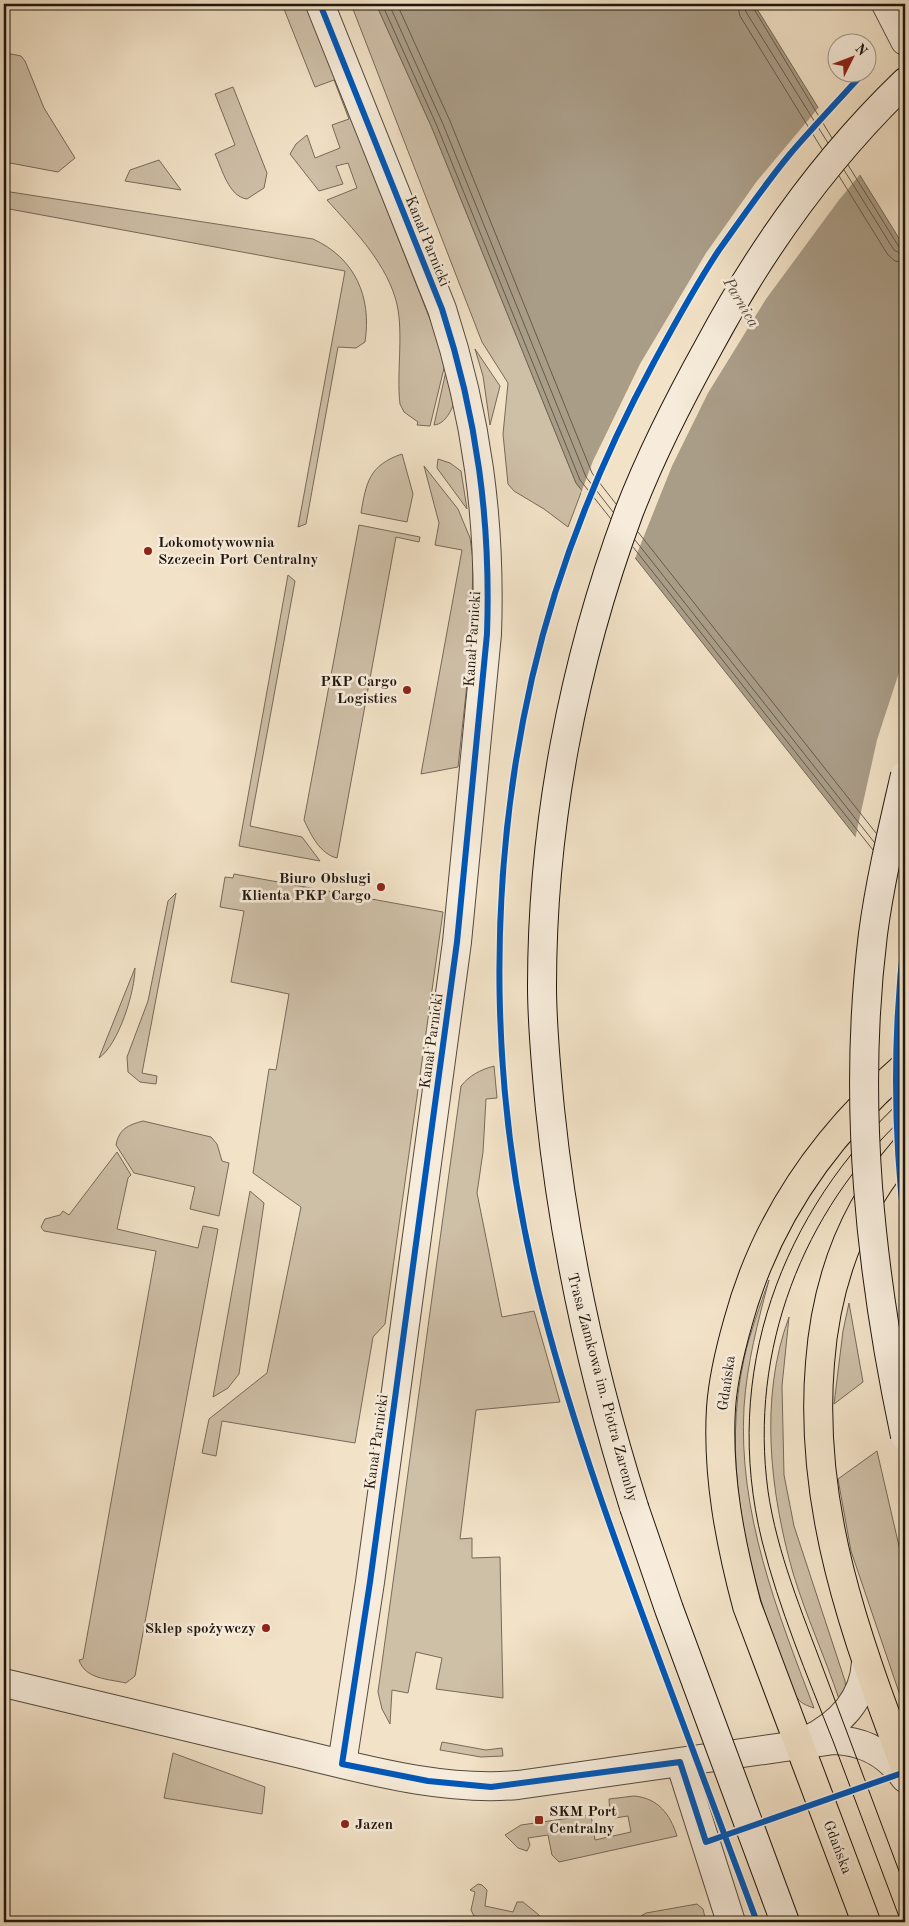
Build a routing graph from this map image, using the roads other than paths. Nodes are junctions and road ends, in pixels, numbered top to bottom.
1 (320, 4) edge
2 (886, 4) edge
3 (905, 41) edge
4 (905, 82) edge
5 (905, 775) edge
6 (905, 1066) edge
7 (905, 1149) edge
8 (905, 1436) edge
9 (866, 1662) junction
10 (4, 1683) edge
11 (798, 1745) junction
12 (680, 1762) junction
13 (342, 1764) junction
14 (905, 1767) edge
15 (905, 1778) edge
16 (731, 1922) edge
17 (786, 1922) edge
18 (866, 1922) edge

1 - 13 street, Kanał Parnicki
2 - 3 street
4 - 17 street, Trasa Zamkowa im. Piotra Zaremby, bridge
5 - 8 street, bridge
6 - 11 main road, Gdańska
7 - 9 main road
9 - 11 street
9 - 14 main road
10 - 13 street
11 - 12 street
11 - 15 street
11 - 18 main road, Gdańska
12 - 13 street
12 - 16 street

